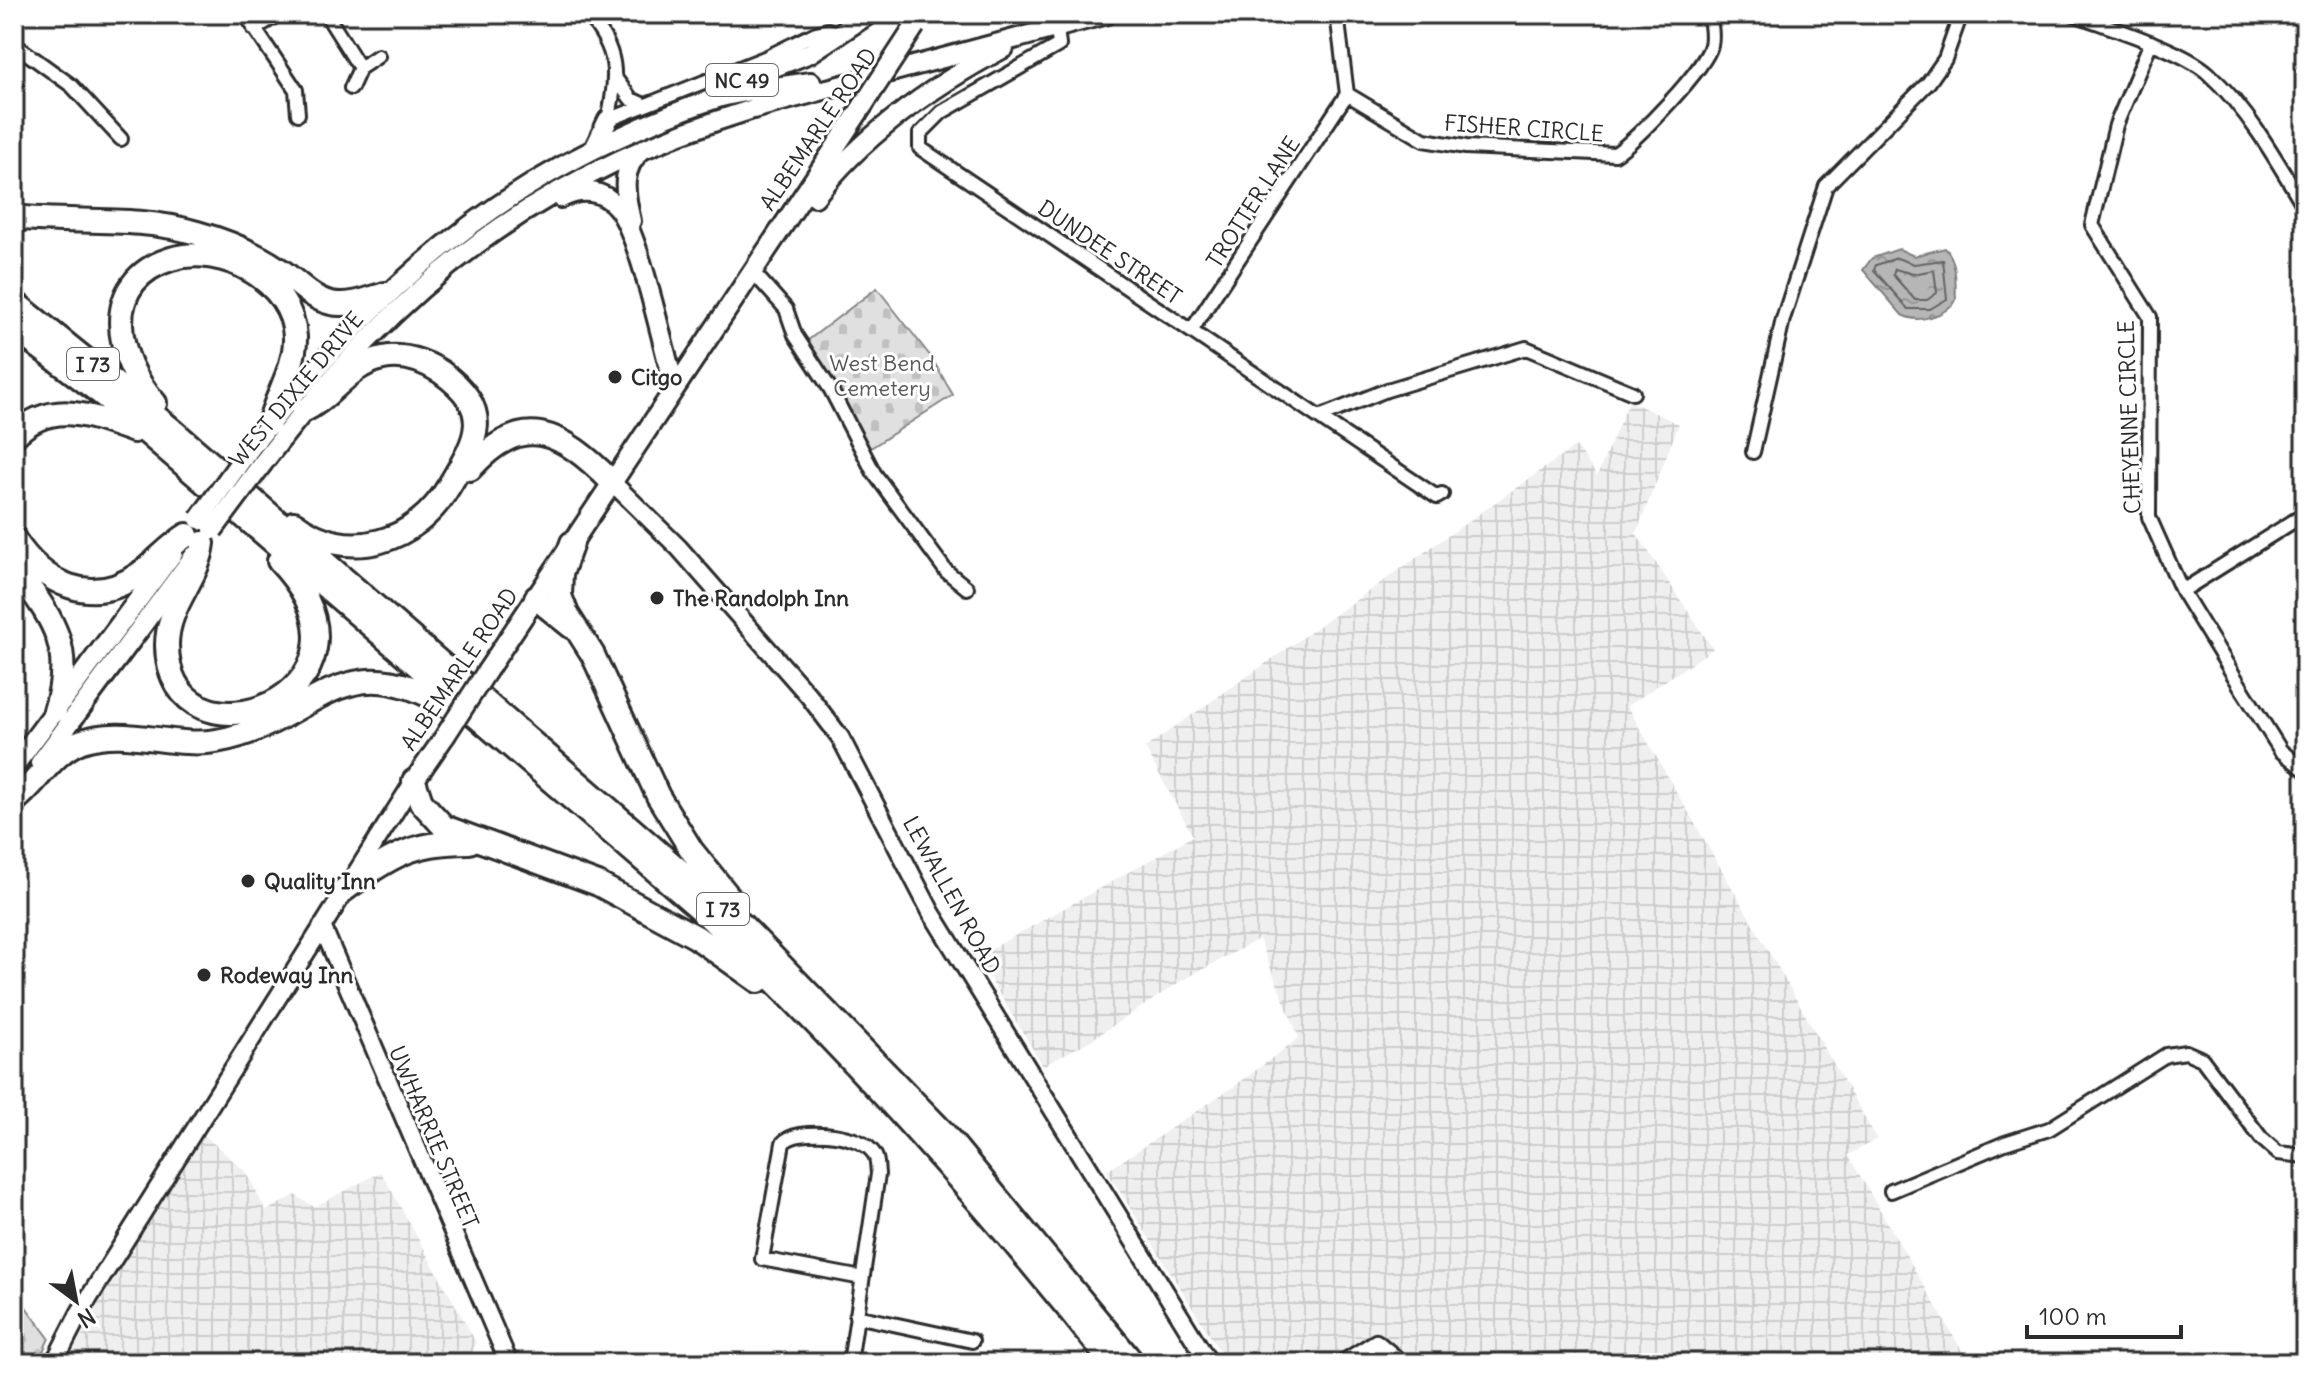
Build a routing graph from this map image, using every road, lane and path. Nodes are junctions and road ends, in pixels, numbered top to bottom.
1 (245, 14) edge
2 (279, 14) edge
3 (326, 14) edge
4 (587, 14) edge
5 (869, 14) edge
6 (1107, 14) edge
7 (1337, 14) edge
8 (1709, 14) edge
9 (1961, 14) edge
10 (2074, 14) edge
11 (919, 20) edge
12 (1059, 21) edge
13 (254, 29) junction
14 (841, 33) junction
15 (1032, 34) junction
16 (2151, 42) junction
17 (14, 44) edge
18 (378, 56) dead end
19 (360, 68) junction
20 (614, 77) junction
21 (351, 88) dead end
22 (798, 90) junction
23 (1347, 94) junction
24 (644, 105) junction
25 (298, 114) dead end
26 (608, 120) junction
27 (647, 135) junction
28 (121, 139) dead end
29 (595, 147) junction
30 (2305, 208) edge
31 (521, 213) junction
32 (14, 217) edge
33 (779, 232) junction
34 (634, 243) junction
35 (752, 271) junction
36 (385, 294) junction
37 (14, 302) edge
38 (14, 328) edge
39 (1191, 331) junction
40 (674, 385) junction
41 (1633, 393) dead end
42 (303, 411) junction
43 (1319, 417) junction
44 (269, 424) junction
45 (160, 432) junction
46 (14, 436) edge
47 (1753, 452) dead end
48 (612, 482) junction
49 (446, 494) junction
50 (1442, 494) dead end
51 (252, 512) junction
52 (2305, 514) edge
53 (200, 532) junction
54 (14, 539) edge
55 (572, 543) junction
56 (14, 566) edge
57 (967, 588) dead end
58 (2182, 591) junction
59 (536, 598) junction
60 (579, 633) junction
61 (55, 711) junction
62 (510, 746) junction
63 (14, 766) edge
64 (2305, 770) edge
65 (414, 781) junction
66 (14, 799) edge
67 (478, 842) junction
68 (344, 890) junction
69 (322, 926) junction
70 (813, 995) junction
71 (825, 1032) junction
72 (2305, 1156) edge
73 (1891, 1191) dead end
74 (862, 1278) junction
75 (856, 1316) junction
76 (972, 1341) dead end
77 (54, 1363) edge
78 (509, 1363) edge
79 (850, 1363) edge
80 (1112, 1363) edge
81 (1133, 1363) edge
82 (1209, 1363) edge
83 (1344, 1363) edge
84 (1400, 1363) edge

1 - 13 street
2 - 13 street
3 - 19 street
4 - 20 street
5 - 14 main road, NC 49
6 - 12 main road
7 - 23 street
8 - 23 street, FISHER CIRCLE
9 - 47 street
10 - 16 street
11 - 33 main road, ALBEMARLE ROAD, bridge
12 - 15 main road
12 - 22 main road
12 - 39 street, DUNDEE STREET
13 - 25 street
14 - 24 street
14 - 27 main road, NC 49
15 - 22 main road
15 - 33 main road
16 - 30 street
16 - 58 street, CHEYENNE CIRCLE
17 - 28 street
18 - 19 street
19 - 21 street
20 - 24 street
20 - 26 street
22 - 27 main road, WEST DIXIE DRIVE
23 - 39 street, TROTTER LANE
24 - 26 street
26 - 29 main road
27 - 29 main road, WEST DIXIE DRIVE
27 - 31 main road, WEST DIXIE DRIVE
27 - 34 main road
29 - 36 main road, WEST DIXIE DRIVE
31 - 34 main road
31 - 42 main road, WEST DIXIE DRIVE
32 - 36 highway
33 - 35 main road, ALBEMARLE ROAD
34 - 40 main road
35 - 40 main road, ALBEMARLE ROAD
35 - 57 street
36 - 44 main road, WEST DIXIE DRIVE
37 - 45 highway, I 73
38 - 45 highway, I 73
39 - 43 street, DUNDEE STREET
40 - 48 main road, ALBEMARLE ROAD
41 - 43 street
42 - 49 highway
42 - 53 main road, WEST DIXIE DRIVE, bridge
43 - 50 street, DUNDEE STREET
44 - 45 highway
44 - 53 main road, WEST DIXIE DRIVE, bridge
45 - 46 highway
45 - 51 highway, I 73
48 - 49 highway
48 - 55 main road, ALBEMARLE ROAD
48 - 82 street, LEWALLEN ROAD
49 - 51 highway
51 - 53 highway
51 - 62 highway, I 73
51 - 70 highway, I 73
52 - 58 street
53 - 54 highway
53 - 61 main road, WEST DIXIE DRIVE
53 - 66 main road, WEST DIXIE DRIVE
55 - 59 main road, ALBEMARLE ROAD
55 - 60 highway
56 - 61 highway
58 - 64 street, CHEYENNE CIRCLE
59 - 60 highway
59 - 65 main road, ALBEMARLE ROAD, bridge
60 - 70 highway
61 - 63 main road, WEST DIXIE DRIVE
62 - 66 highway
62 - 71 highway, I 73
65 - 67 highway
65 - 68 street, ALBEMARLE ROAD
67 - 68 highway
67 - 71 highway
68 - 69 street, ALBEMARLE ROAD
69 - 77 street, ALBEMARLE ROAD
69 - 78 street, UWHARRIE STREET
70 - 81 highway, I 73
71 - 80 highway, I 73
72 - 73 street
74 - 74 street
74 - 75 street
75 - 76 street
75 - 79 street
83 - 84 street

